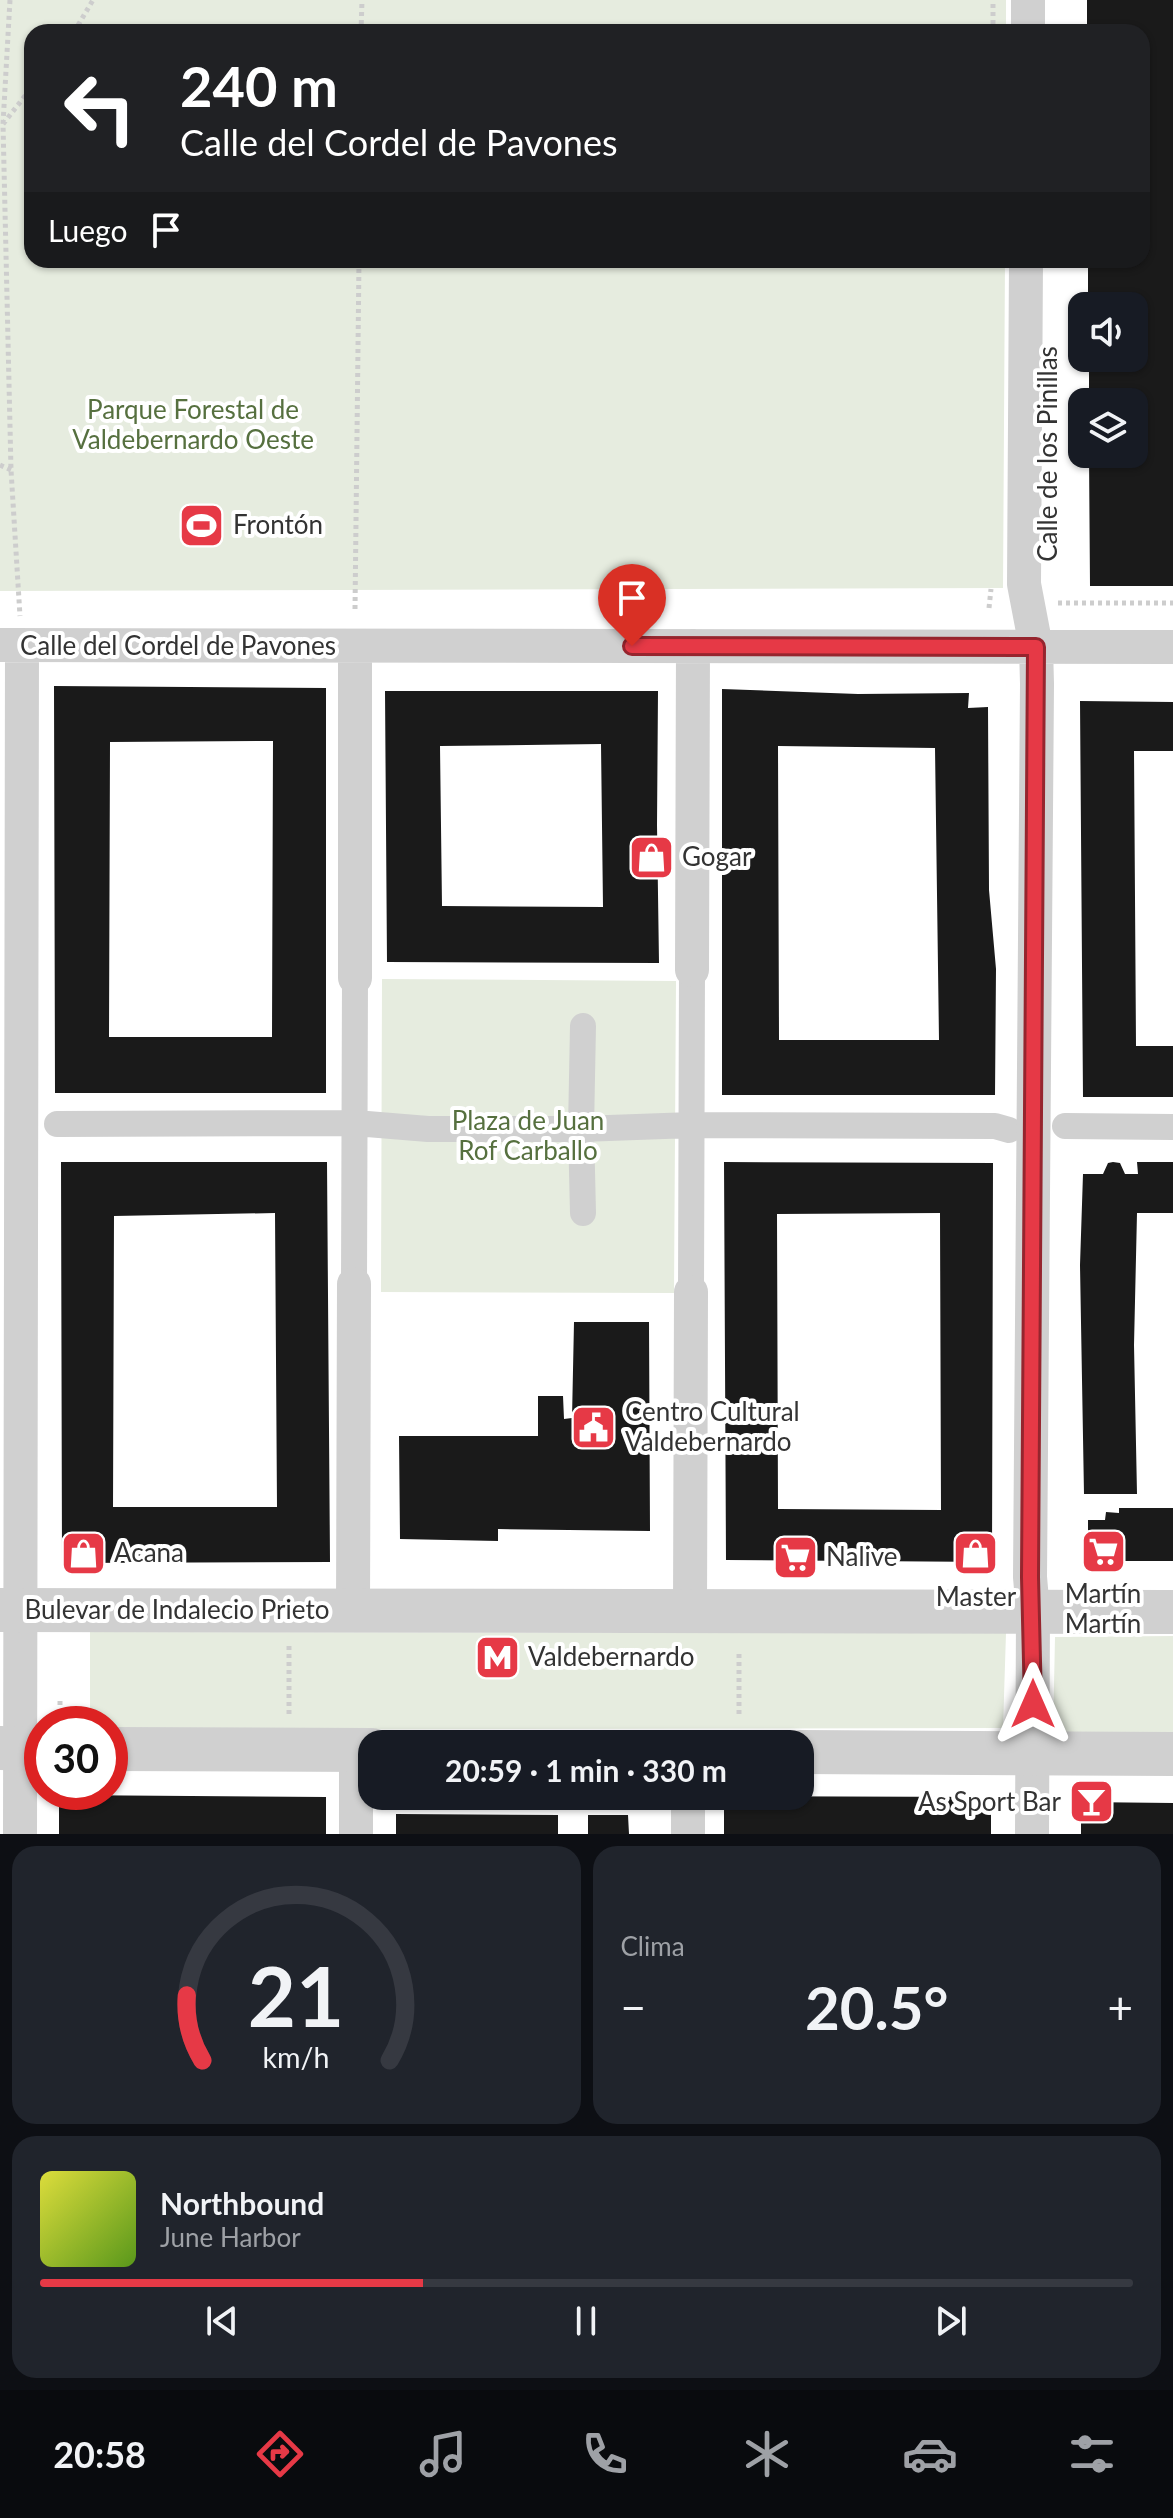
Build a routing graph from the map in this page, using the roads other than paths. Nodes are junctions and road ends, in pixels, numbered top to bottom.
1 (1028, 0) edge
2 (1049, 0) edge
3 (1028, 24) edge
4 (1049, 24) edge
5 (1026, 268) edge
6 (1048, 268) edge
7 (11, 645) edge
8 (355, 646) junction
9 (693, 646) junction
10 (1036, 647) junction
11 (1173, 647) edge
12 (692, 970) joint
13 (355, 978) joint
14 (583, 1026) dead end
15 (355, 1123) junction
16 (57, 1124) dead end
17 (692, 1125) junction
18 (1065, 1126) dead end
19 (1173, 1127) edge
20 (581, 1129) junction
21 (1009, 1130) dead end
22 (583, 1213) dead end
23 (354, 1284) joint
24 (691, 1292) joint
25 (10, 1610) edge
26 (353, 1611) junction
27 (690, 1611) junction
28 (1033, 1612) junction
29 (1173, 1612) edge
30 (26, 1706) edge
31 (128, 1749) edge
32 (358, 1750) edge
33 (814, 1752) edge
34 (1033, 1752) junction
35 (1173, 1754) edge
36 (24, 1800) edge
37 (358, 1810) edge
38 (688, 1810) edge
39 (20, 1834) edge
40 (356, 1834) edge
41 (688, 1834) edge
42 (1032, 1834) edge

1 - 3 street
2 - 4 street
5 - 10 street, Calle de los Pinillas
6 - 10 street, Calle de los Pinillas
7 - 8 street, Calle del Cordel de Pavones
7 - 25 street
8 - 9 street, Calle del Cordel de Pavones
8 - 13 street, Calle del Cordel de Pavones
9 - 10 street, Calle del Cordel de Pavones
9 - 12 street
10 - 11 street, Calle del Cordel de Pavones
10 - 28 street, Calle de los Pinillas
12 - 17 street
13 - 15 street
14 - 20 street
15 - 16 street
15 - 20 street
15 - 23 street
17 - 20 street
17 - 21 street
17 - 24 street
18 - 19 street
20 - 22 street
23 - 26 street, Bulevar de Indalecio Prieto
24 - 27 street
25 - 26 street, Bulevar de Indalecio Prieto
25 - 30 street
26 - 27 street, Bulevar de Indalecio Prieto
27 - 28 street, Bulevar de Indalecio Prieto
28 - 29 street, Bulevar de Indalecio Prieto
28 - 34 street, Calle de los Pinillas
31 - 32 street
33 - 34 street
34 - 35 street
34 - 42 street, Calle de los Pinillas
36 - 39 street
37 - 40 street
38 - 41 street

